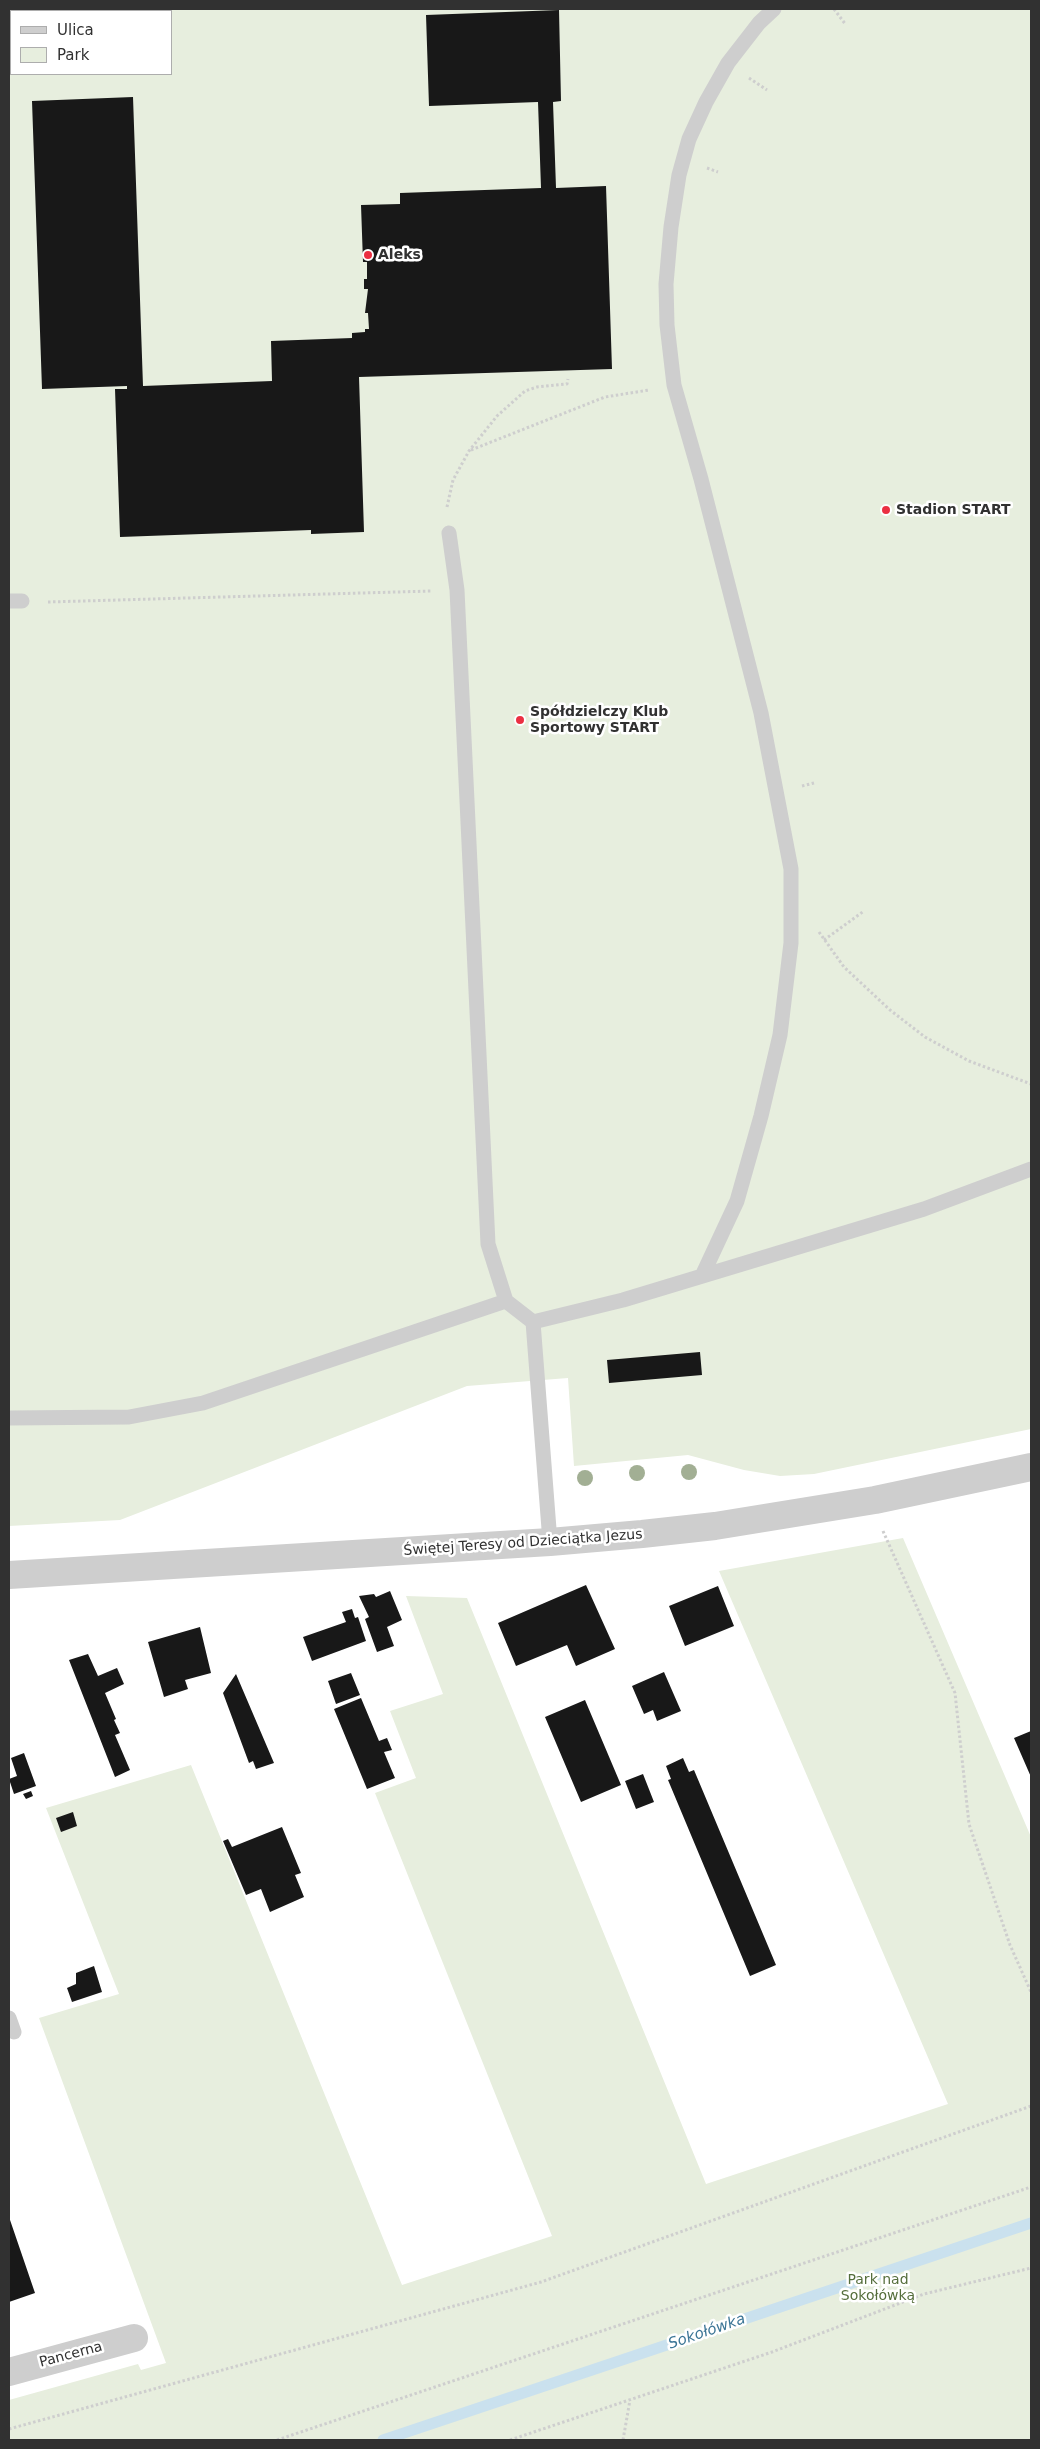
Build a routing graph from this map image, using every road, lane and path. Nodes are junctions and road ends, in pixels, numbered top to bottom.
1 (774, 9) edge
2 (834, 9) edge
3 (846, 25) dead end
4 (568, 379) dead end
5 (674, 385) junction
6 (469, 451) junction
7 (450, 533) joint
8 (457, 590) junction
9 (45, 602) dead end
10 (864, 911) dead end
11 (814, 926) dead end
12 (824, 940) junction
13 (1031, 1084) edge
14 (1031, 1169) edge
15 (702, 1276) junction
16 (506, 1301) junction
17 (533, 1322) junction
18 (9, 1418) edge
19 (1031, 1466) edge
20 (875, 1500) junction
21 (550, 1542) junction
22 (9, 1575) edge
23 (1031, 1992) edge
24 (1031, 2106) edge
25 (1031, 2187) edge
26 (1031, 2268) edge
27 (134, 2338) dead end
28 (9, 2372) edge
29 (630, 2400) junction
30 (9, 2429) edge
31 (276, 2440) edge
32 (510, 2440) edge
33 (623, 2440) edge

1 - 5 lane
2 - 3 path
4 - 6 path
5 - 6 path
5 - 15 lane
6 - 7 path
7 - 8 lane
8 - 9 path
8 - 16 lane
10 - 12 path
11 - 12 path
12 - 13 path
14 - 15 lane
15 - 17 lane
16 - 17 lane
16 - 18 lane
17 - 21 lane
19 - 20 street, Świętej Teresy od Dzieciątka Jezus
20 - 21 street, Świętej Teresy od Dzieciątka Jezus
20 - 23 path
21 - 22 street, Świętej Teresy od Dzieciątka Jezus
24 - 30 path
25 - 31 path
26 - 29 path
27 - 28 street, Pancerna
29 - 32 path
29 - 33 path

